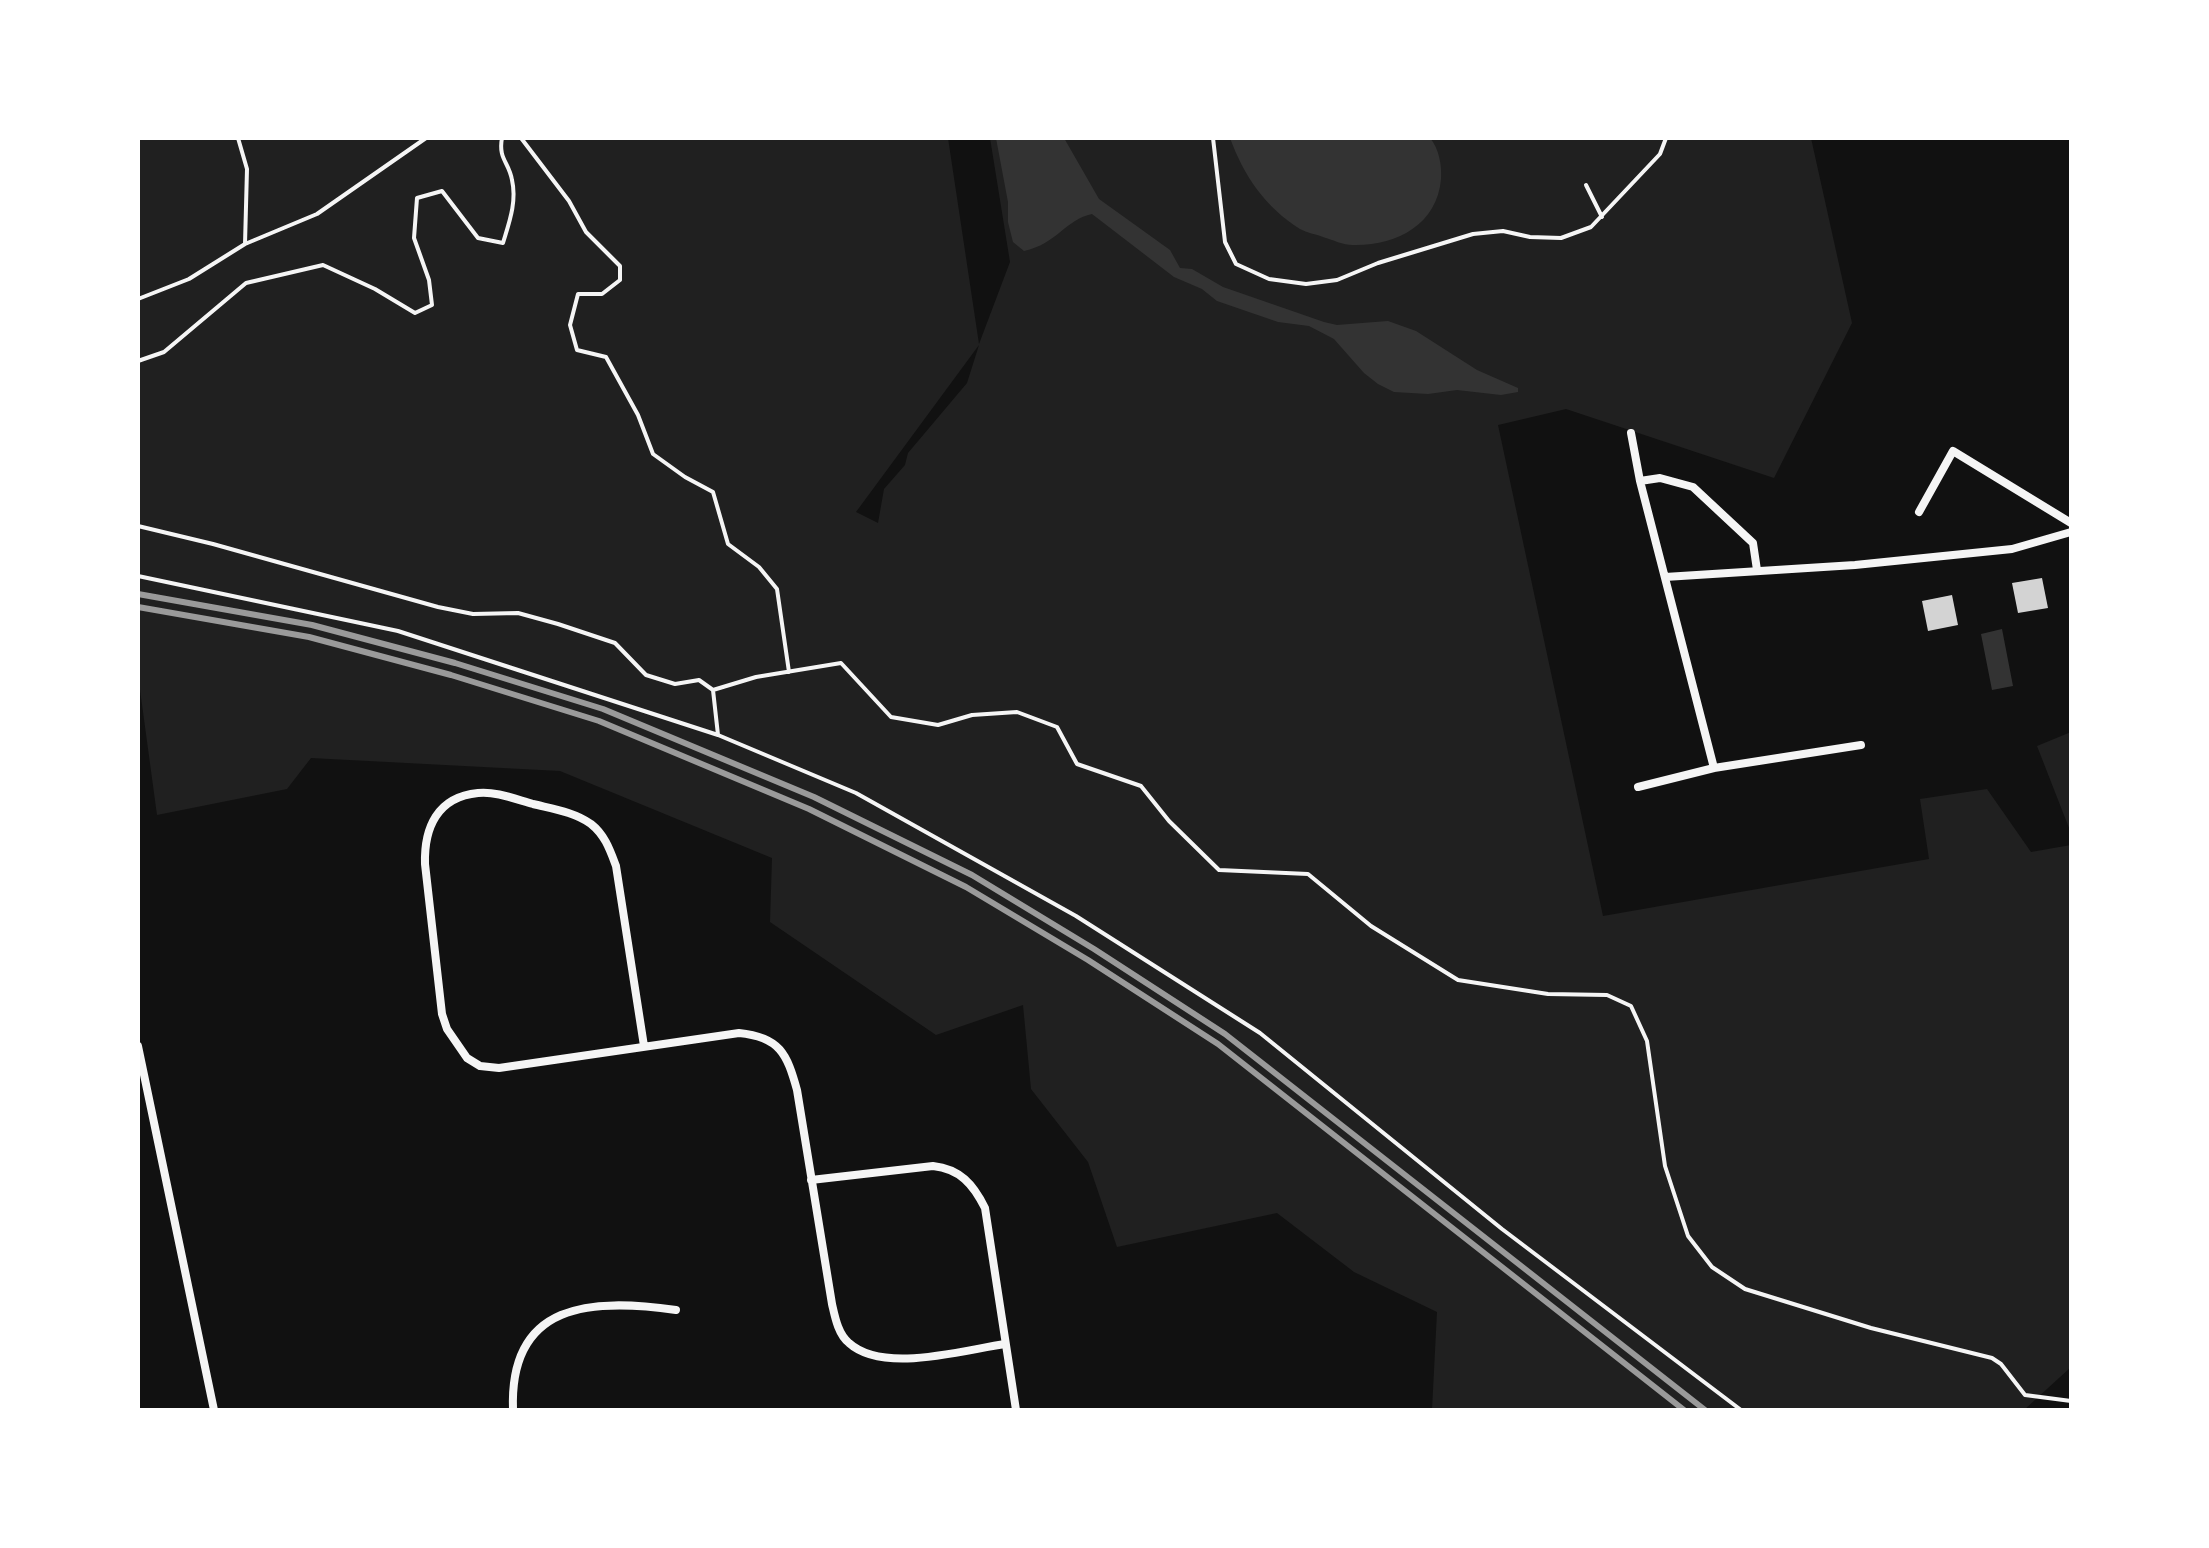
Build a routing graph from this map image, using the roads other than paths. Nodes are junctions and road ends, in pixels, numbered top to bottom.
1 (1631, 433) dead end
2 (1640, 481) junction
3 (1919, 512) dead end
4 (2071, 523) edge
5 (2071, 532) edge
6 (1757, 570) junction
7 (1665, 577) junction
8 (1861, 745) dead end
9 (1714, 768) junction
10 (1638, 787) dead end
11 (138, 1046) edge
12 (644, 1046) junction
13 (811, 1180) junction
14 (676, 1310) dead end
15 (1005, 1344) junction
16 (214, 1410) edge
17 (513, 1410) edge
18 (1016, 1410) edge

1 - 2 street
2 - 6 street
2 - 7 street
3 - 4 street
5 - 6 street
6 - 7 street
7 - 9 street
8 - 9 street
9 - 10 street
11 - 16 street
12 - 12 street
12 - 13 street
13 - 15 street
13 - 15 street
14 - 17 street
15 - 18 street

